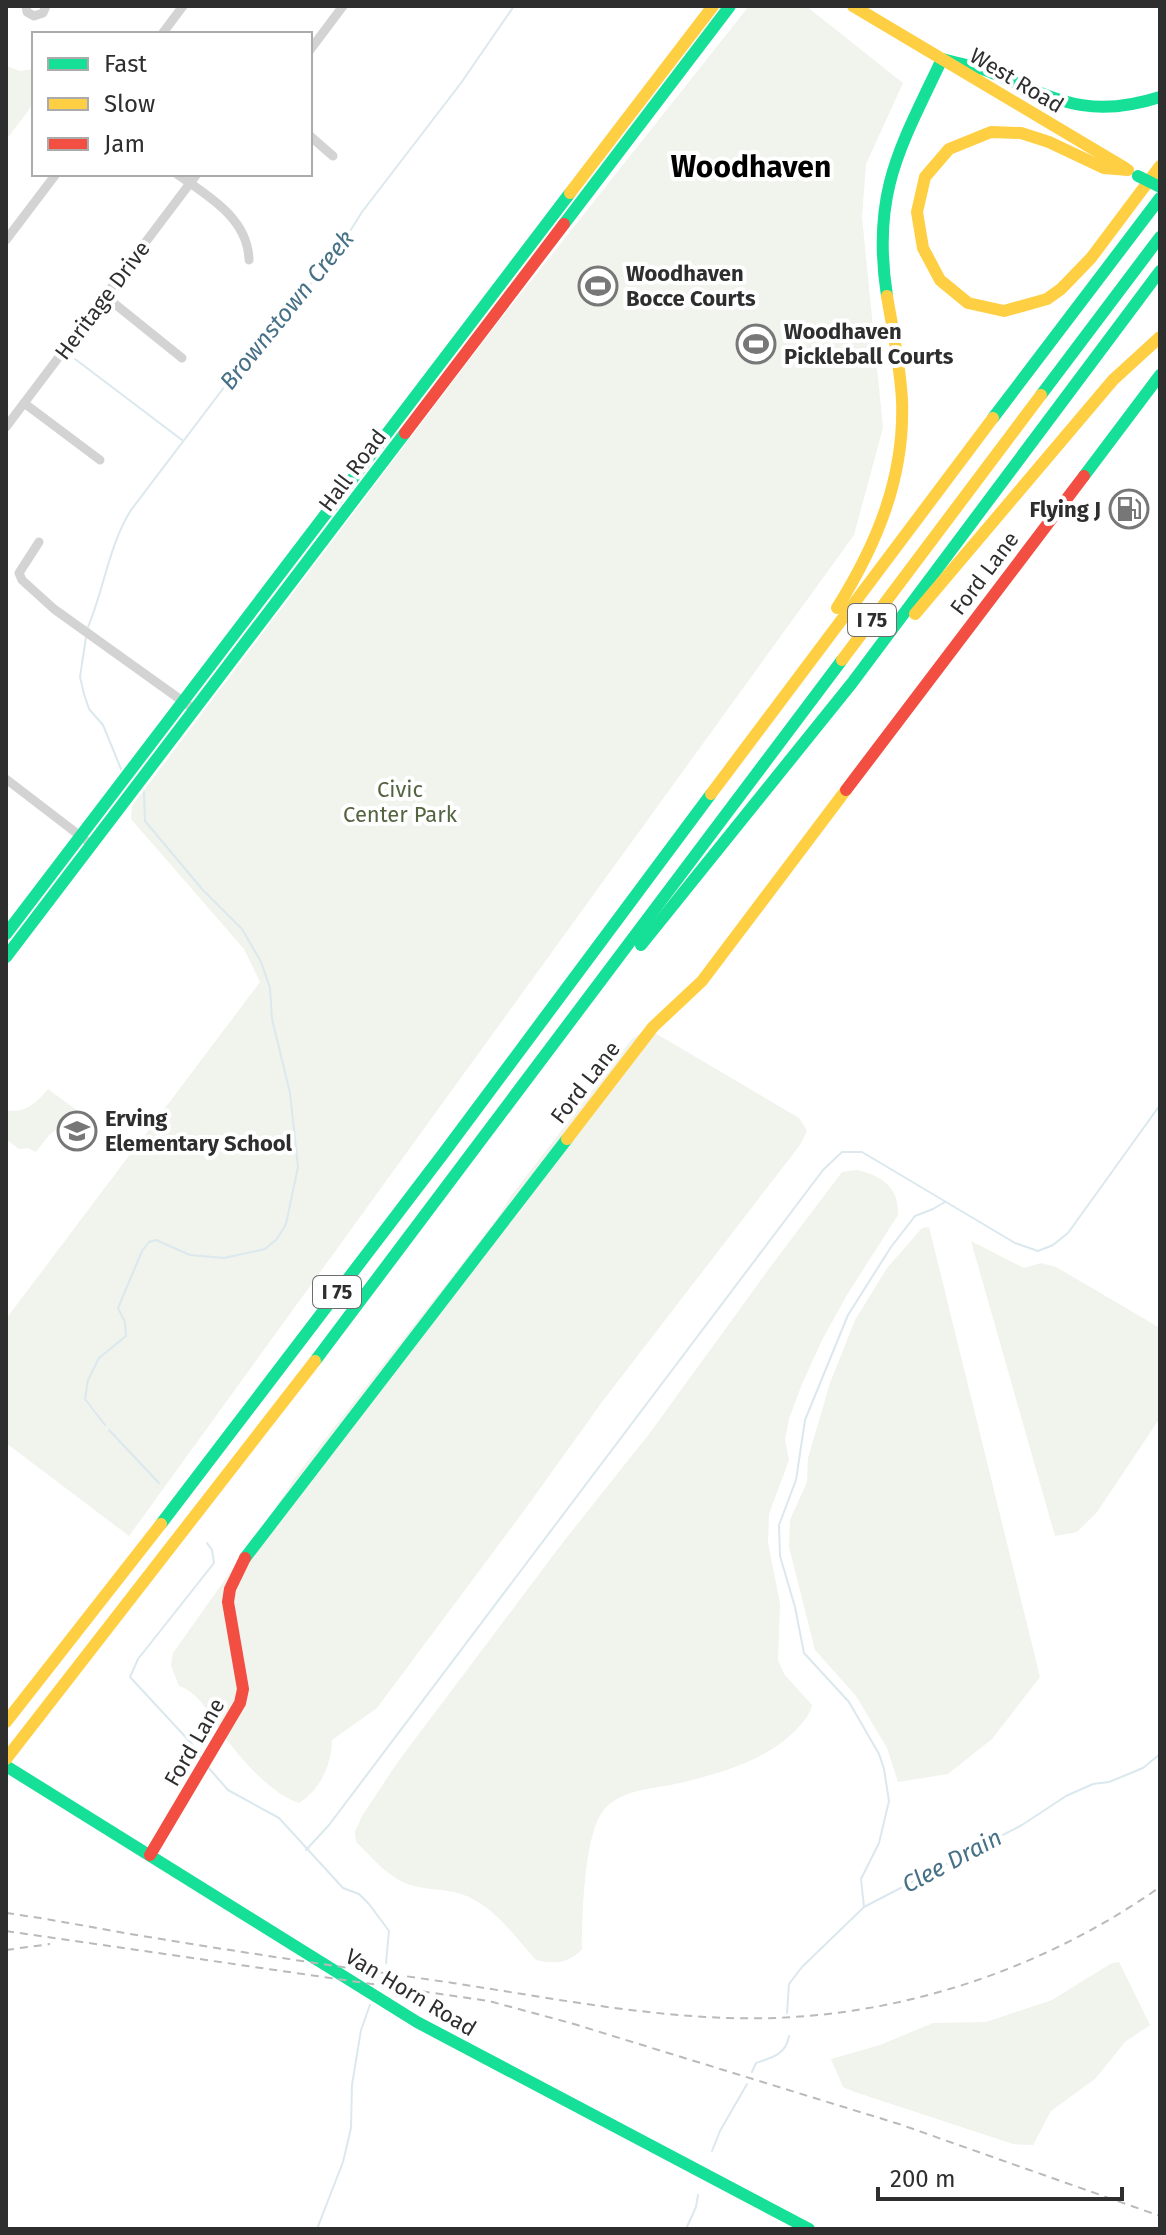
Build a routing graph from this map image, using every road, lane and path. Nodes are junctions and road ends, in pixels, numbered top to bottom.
1 (26, 6) edge
2 (46, 6) edge
3 (183, 6) edge
4 (343, 6) edge
5 (713, 6) edge
6 (730, 6) edge
7 (853, 6) edge
8 (706, 27) junction
9 (164, 32) edge
10 (312, 47) edge
11 (942, 59) junction
12 (1160, 97) edge
13 (628, 117) junction
14 (639, 126) junction
15 (312, 138) edge
16 (333, 156) dead end
17 (1160, 166) edge
18 (1133, 173) junction
19 (54, 176) edge
20 (180, 176) edge
21 (195, 176) edge
22 (190, 183) junction
23 (1160, 187) edge
24 (1160, 198) edge
25 (1160, 237) edge
26 (6, 240) edge
27 (249, 260) dead end
28 (514, 267) junction
29 (1160, 271) edge
30 (525, 276) junction
31 (105, 296) junction
32 (1160, 337) edge
33 (182, 358) dead end
34 (1160, 375) edge
35 (24, 403) junction
36 (411, 403) junction
37 (422, 411) junction
38 (6, 427) edge
39 (100, 460) dead end
40 (39, 542) dead end
41 (852, 683) junction
42 (184, 701) junction
43 (777, 704) junction
44 (195, 710) junction
45 (6, 779) edge
46 (81, 836) junction
47 (92, 845) junction
48 (6, 934) edge
49 (6, 957) edge
50 (585, 1003) junction
51 (6, 1722) edge
52 (6, 1759) edge
53 (6, 1766) edge
54 (150, 1855) junction
55 (809, 2229) edge

1 - 2 street
3 - 9 street
4 - 10 street
5 - 8 main road, Hall Road
6 - 8 main road, Hall Road
7 - 11 main road, West Road
8 - 13 main road, Hall Road
8 - 14 main road, Hall Road
11 - 12 main road
11 - 18 main road, West Road
11 - 43 main road
13 - 14 main road
13 - 28 main road, Hall Road
14 - 30 main road, Hall Road
15 - 16 street
17 - 18 main road
18 - 23 main road, West Road, bridge
19 - 26 street
20 - 22 street
21 - 22 street, Heritage Drive
22 - 27 street
22 - 31 street, Heritage Drive
24 - 43 main road, I 75
25 - 50 main road, I 75
28 - 30 main road
28 - 36 main road, Hall Road
29 - 41 main road
30 - 37 main road, Hall Road
31 - 33 street
31 - 35 street, Heritage Drive
32 - 41 main road
34 - 54 main road, Ford Lane
35 - 38 street, Heritage Drive
35 - 39 street
36 - 37 main road
36 - 42 main road, Hall Road
37 - 44 main road, Hall Road
40 - 42 street
41 - 50 main road
42 - 44 street
42 - 46 main road, Hall Road
43 - 51 main road, I 75
44 - 47 main road, Hall Road
45 - 46 street
46 - 47 street
46 - 48 main road, Hall Road
47 - 49 main road, Hall Road
50 - 52 main road, I 75
53 - 54 main road, Van Horn Road
54 - 55 main road, Van Horn Road

